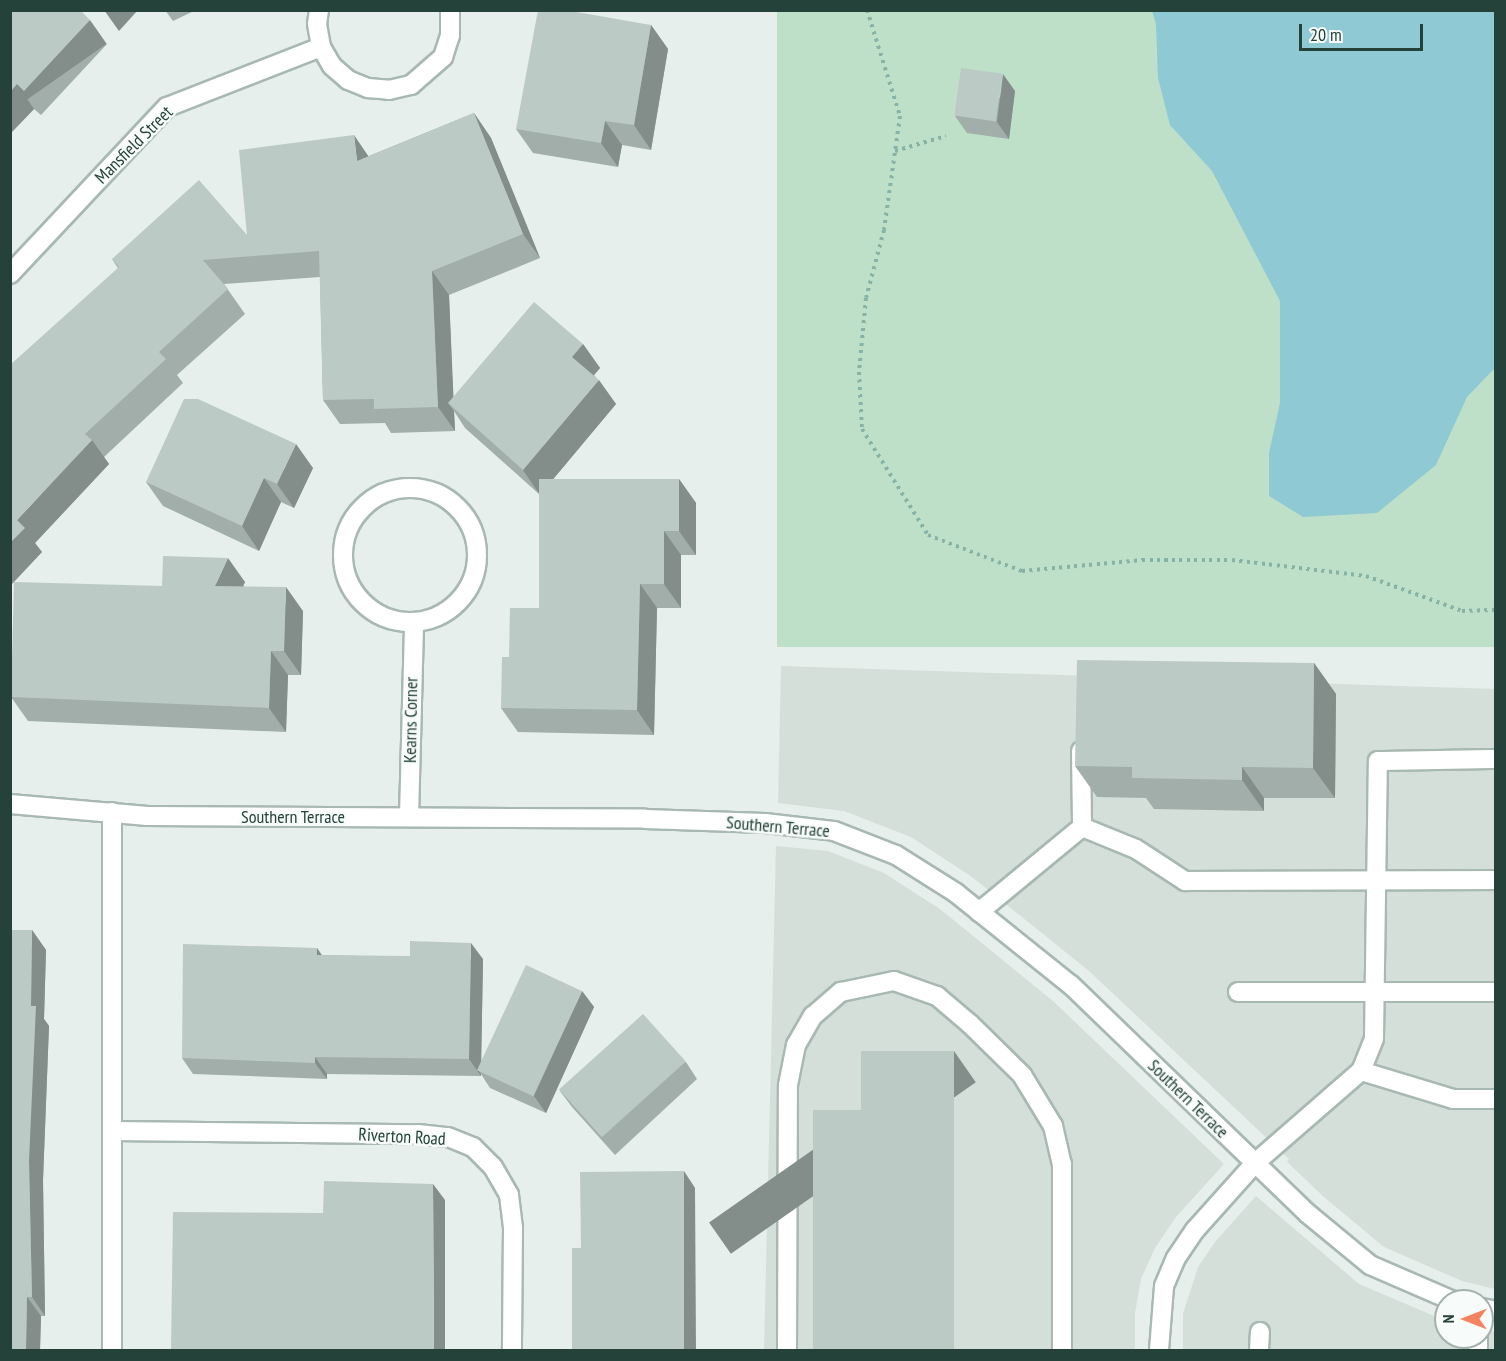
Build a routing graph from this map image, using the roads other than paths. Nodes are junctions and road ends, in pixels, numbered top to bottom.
1 (319, 10) edge
2 (450, 10) edge
3 (321, 47) junction
4 (10, 274) edge
5 (414, 622) junction
6 (1081, 732) edge
7 (1496, 759) edge
8 (10, 804) edge
9 (112, 813) junction
10 (409, 817) junction
11 (1082, 827) junction
12 (1496, 880) edge
13 (1377, 881) junction
14 (979, 912) junction
15 (1238, 992) dead end
16 (1375, 993) junction
17 (1496, 993) edge
18 (1361, 1071) junction
19 (1496, 1099) edge
20 (113, 1131) junction
21 (1256, 1163) junction
22 (1434, 1293) edge
23 (112, 1350) edge
24 (512, 1350) edge
25 (787, 1350) edge
26 (1062, 1350) edge
27 (1159, 1350) edge

1 - 3 street
2 - 3 street
3 - 4 street, Mansfield Street
5 - 5 street
5 - 10 street, Kearns Corner
6 - 11 street
7 - 13 street
8 - 9 street, Southern Terrace
9 - 10 street, Southern Terrace
9 - 20 street
10 - 14 street, Southern Terrace
11 - 13 street
11 - 14 street
12 - 13 street
13 - 16 street
14 - 21 street, Southern Terrace
15 - 16 street
16 - 17 street
16 - 18 street
18 - 19 street
18 - 21 street
20 - 23 street
20 - 24 street, Riverton Road
21 - 22 street, Southern Terrace
21 - 27 street
25 - 26 street

